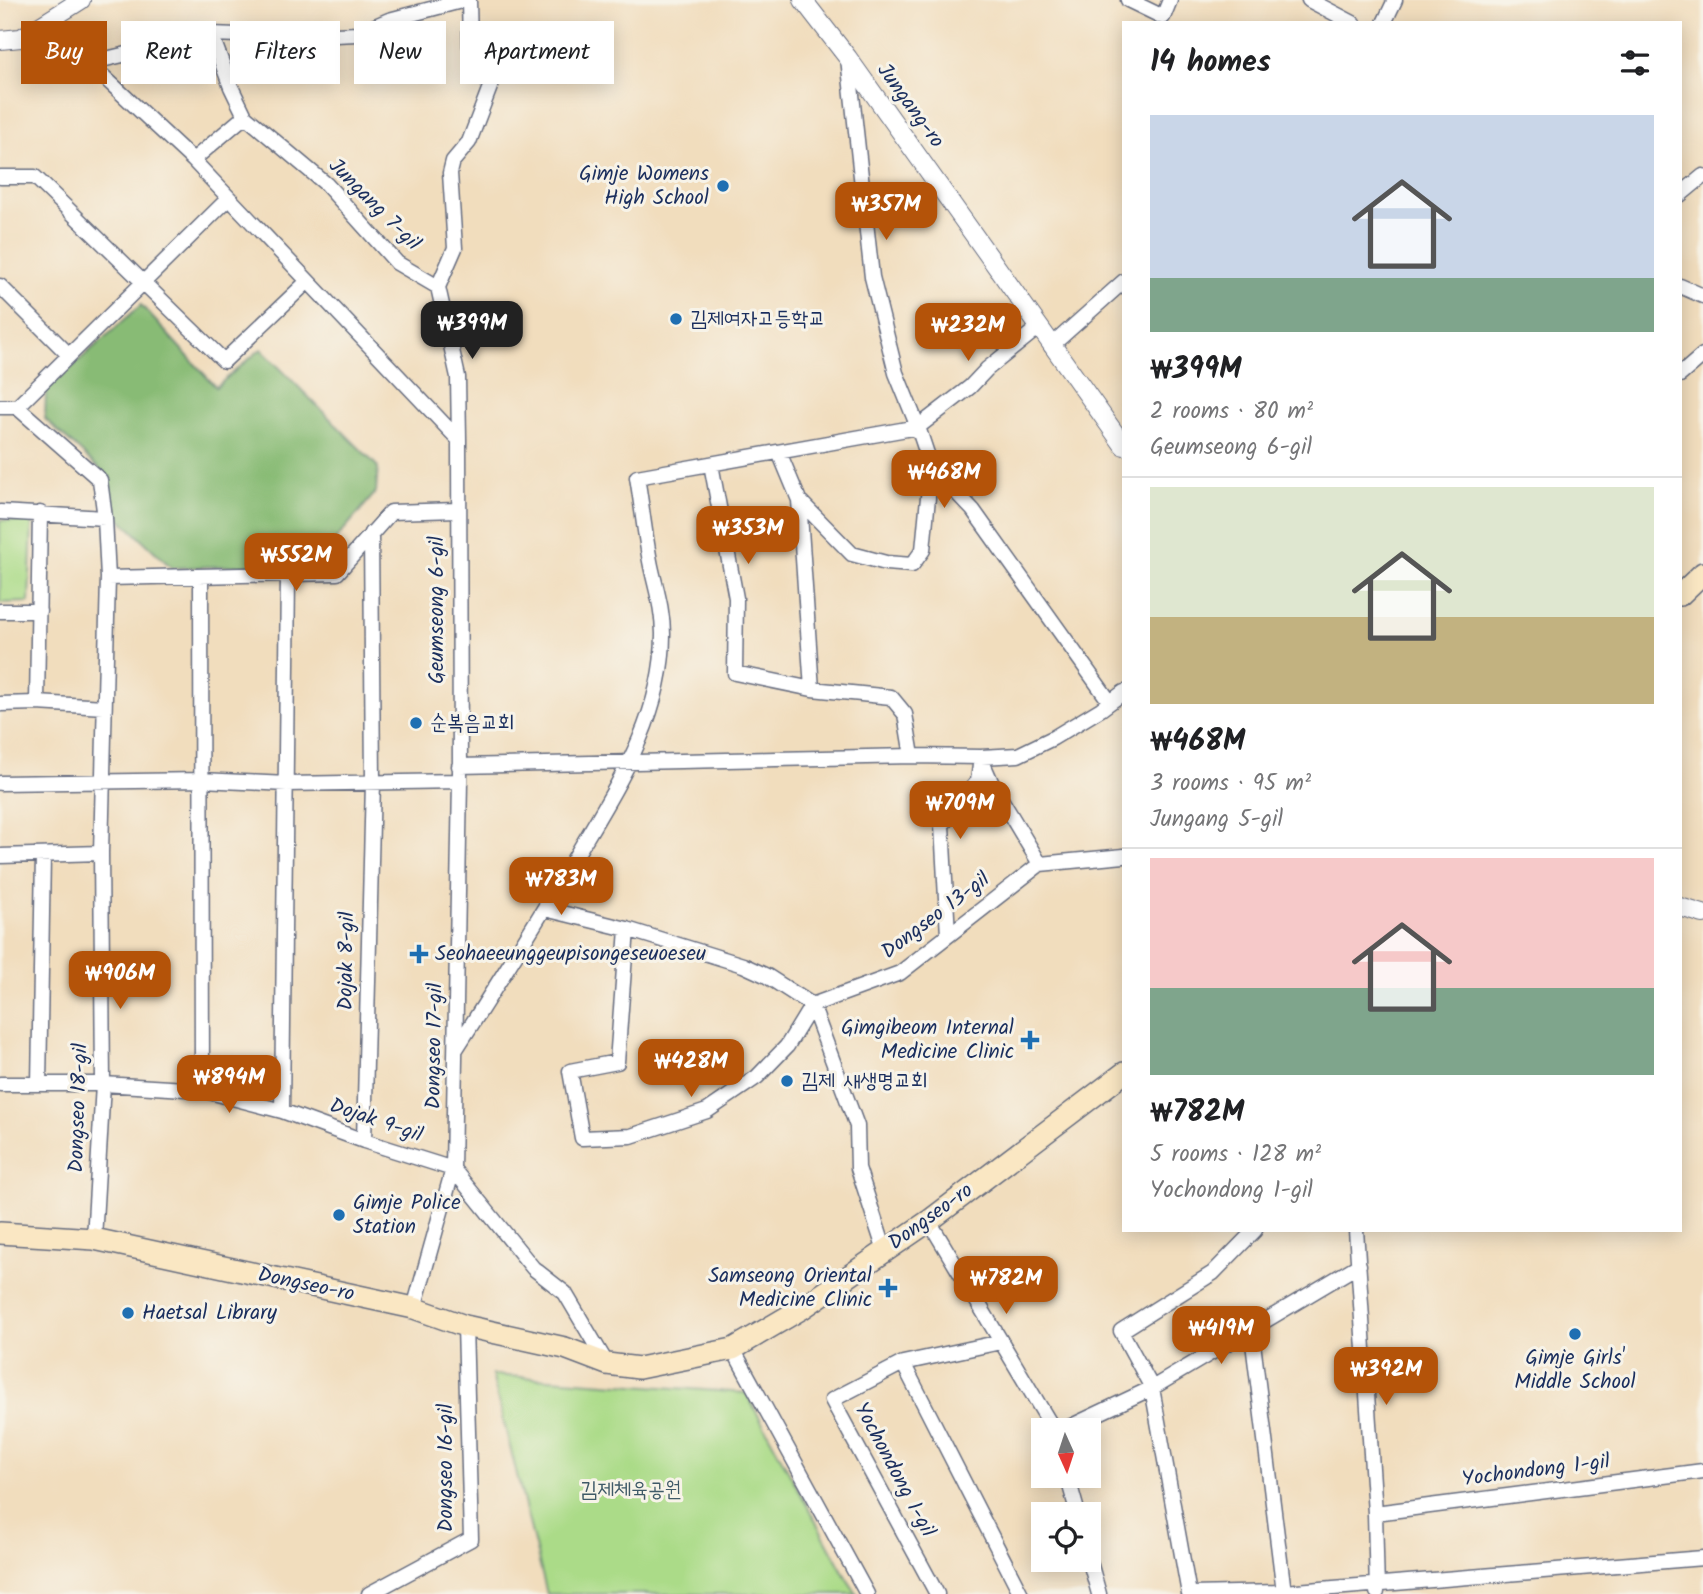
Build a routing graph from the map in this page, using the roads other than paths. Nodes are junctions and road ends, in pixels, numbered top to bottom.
1 (81, 0) edge
2 (467, 0) edge
3 (803, 0) edge
4 (1128, 0) edge
5 (1170, 0) edge
6 (1309, 0) edge
7 (1395, 0) edge
8 (48, 21) edge
9 (1349, 21) edge
10 (1385, 21) edge
11 (0, 33) edge
12 (216, 34) edge
13 (21, 38) joint
14 (0, 40) edge
15 (216, 47) edge
16 (848, 58) junction
17 (107, 80) edge
18 (245, 116) junction
19 (193, 160) junction
20 (1703, 176) edge
21 (0, 177) edge
22 (1682, 193) edge
23 (228, 199) junction
24 (308, 281) junction
25 (1122, 283) edge
26 (144, 284) junction
27 (0, 286) edge
28 (438, 287) junction
29 (1682, 287) edge
30 (1703, 296) edge
31 (1039, 327) junction
32 (1051, 346) junction
33 (69, 355) junction
34 (1702, 356) edge
35 (1682, 365) edge
36 (1682, 373) edge
37 (0, 407) edge
38 (17, 407) junction
39 (918, 427) junction
40 (459, 440) junction
41 (1122, 443) edge
42 (779, 452) junction
43 (711, 464) junction
44 (931, 466) junction
45 (799, 500) junction
46 (458, 510) junction
47 (0, 512) edge
48 (40, 513) junction
49 (105, 518) junction
50 (371, 533) junction
51 (1703, 573) edge
52 (288, 576) junction
53 (201, 577) junction
54 (108, 578) junction
55 (1682, 593) edge
56 (0, 611) edge
57 (39, 611) junction
58 (811, 689) junction
59 (1122, 693) edge
60 (1110, 702) junction
61 (37, 703) junction
62 (0, 704) edge
63 (104, 707) junction
64 (912, 756) junction
65 (981, 757) junction
66 (630, 763) junction
67 (459, 773) junction
68 (202, 780) junction
69 (104, 781) junction
70 (373, 782) junction
71 (0, 783) edge
72 (287, 784) junction
73 (101, 853) junction
74 (0, 856) edge
75 (43, 856) junction
76 (1122, 856) edge
77 (1040, 864) junction
78 (1682, 908) edge
79 (545, 909) junction
80 (1703, 914) edge
81 (627, 929) junction
82 (948, 935) junction
83 (812, 1006) junction
84 (456, 1049) junction
85 (1122, 1075) edge
86 (0, 1084) edge
87 (38, 1084) junction
88 (103, 1084) junction
89 (202, 1090) junction
90 (282, 1111) junction
91 (364, 1141) junction
92 (453, 1168) junction
93 (929, 1221) junction
94 (1253, 1232) edge
95 (1356, 1232) edge
96 (0, 1233) edge
97 (94, 1239) junction
98 (885, 1251) junction
99 (1359, 1265) junction
100 (414, 1308) junction
101 (465, 1326) junction
102 (1251, 1327) junction
103 (1001, 1342) junction
104 (733, 1349) junction
105 (903, 1363) junction
106 (607, 1364) junction
107 (1152, 1388) junction
108 (1047, 1418) edge
109 (1088, 1418) edge
110 (1703, 1471) edge
111 (1375, 1513) junction
112 (1703, 1558) edge
113 (1093, 1572) edge
114 (1377, 1590) edge
115 (1284, 1592) edge
116 (369, 1594) edge
117 (867, 1594) edge
118 (937, 1594) edge
119 (1021, 1594) edge
120 (1099, 1594) edge
121 (1191, 1594) edge

1 - 8 street
2 - 12 street, Jungang 7-gil
2 - 28 street, Jungang 7-gil
3 - 16 street, Jungang-ro
4 - 5 street
6 - 9 street
7 - 10 street
11 - 13 street
13 - 14 street
15 - 18 street, Jungang 7-gil
16 - 31 street, Jungang-ro
16 - 39 street
17 - 19 street
18 - 19 street
18 - 28 street, Jungang 7-gil
19 - 23 street
20 - 22 street
21 - 26 street
23 - 24 street
23 - 26 street
24 - 26 street
24 - 40 street
25 - 32 street
26 - 33 street
27 - 33 street
28 - 40 street, Geumseong 6-gil
29 - 30 street
31 - 32 street, Jungang-ro
31 - 39 street
32 - 41 street, Jungang-ro
33 - 38 street
34 - 35 street
34 - 36 street
37 - 38 street
38 - 49 street, Dongseo 18-gil
39 - 42 street
39 - 44 street
40 - 46 street, Geumseong 6-gil
42 - 43 street
42 - 45 street
43 - 58 street
43 - 66 street
44 - 45 street
44 - 60 street
45 - 58 street
46 - 50 street
46 - 67 street, Geumseong 6-gil
47 - 48 street
48 - 49 street
48 - 57 street
49 - 54 street, Dongseo 18-gil
50 - 52 street
50 - 70 street, Dojak 8-gil
51 - 55 main road
52 - 53 street
52 - 72 street
53 - 54 street
53 - 68 street
54 - 63 street, Dongseo 18-gil
56 - 57 street
57 - 61 street
58 - 64 street
59 - 60 street
60 - 65 street
61 - 62 street
61 - 63 street
63 - 69 street, Dongseo 18-gil
64 - 65 street
64 - 66 street
65 - 77 street
65 - 82 street
66 - 67 street
66 - 79 street
67 - 70 street
67 - 84 street, Dongseo 17-gil
68 - 69 street
68 - 72 street
68 - 89 street
69 - 71 street
69 - 73 street, Dongseo 18-gil
70 - 72 street
70 - 91 street, Dojak 8-gil
72 - 90 street
73 - 75 street
73 - 88 street, Dongseo 18-gil
74 - 75 street
75 - 87 street
76 - 77 street
77 - 82 street, Dongseo 13-gil
78 - 80 street
79 - 81 street
79 - 84 street
81 - 83 street
81 - 83 street
82 - 83 street, Dongseo 13-gil
83 - 98 street
84 - 92 street, Dongseo 17-gil
85 - 93 main road, Dongseo-ro
86 - 87 street, Dojak 9-gil
87 - 88 street, Dojak 9-gil
88 - 89 street, Dojak 9-gil
88 - 97 street, Dongseo 18-gil
89 - 90 street, Dojak 9-gil
90 - 91 street, Dojak 9-gil
91 - 92 street, Dojak 9-gil
92 - 100 street, Dongseo 17-gil
92 - 106 street
93 - 98 main road, Dongseo-ro
93 - 103 street
94 - 107 street
95 - 99 street
96 - 97 main road, Dongseo-ro
97 - 100 main road, Dongseo-ro
98 - 104 main road, Dongseo-ro
99 - 102 street
99 - 111 street
100 - 101 main road, Dongseo-ro
101 - 106 main road, Dongseo-ro
101 - 116 street, Dongseo 16-gil
102 - 107 street
102 - 115 street
103 - 105 street, Yochondong 1-gil
103 - 108 street
104 - 106 main road, Dongseo-ro
104 - 117 street
105 - 118 street, Yochondong 1-gil
105 - 119 street
107 - 109 street
107 - 121 street
110 - 111 street, Yochondong 1-gil
111 - 114 street
112 - 114 street
113 - 120 street
114 - 115 street
115 - 121 street

